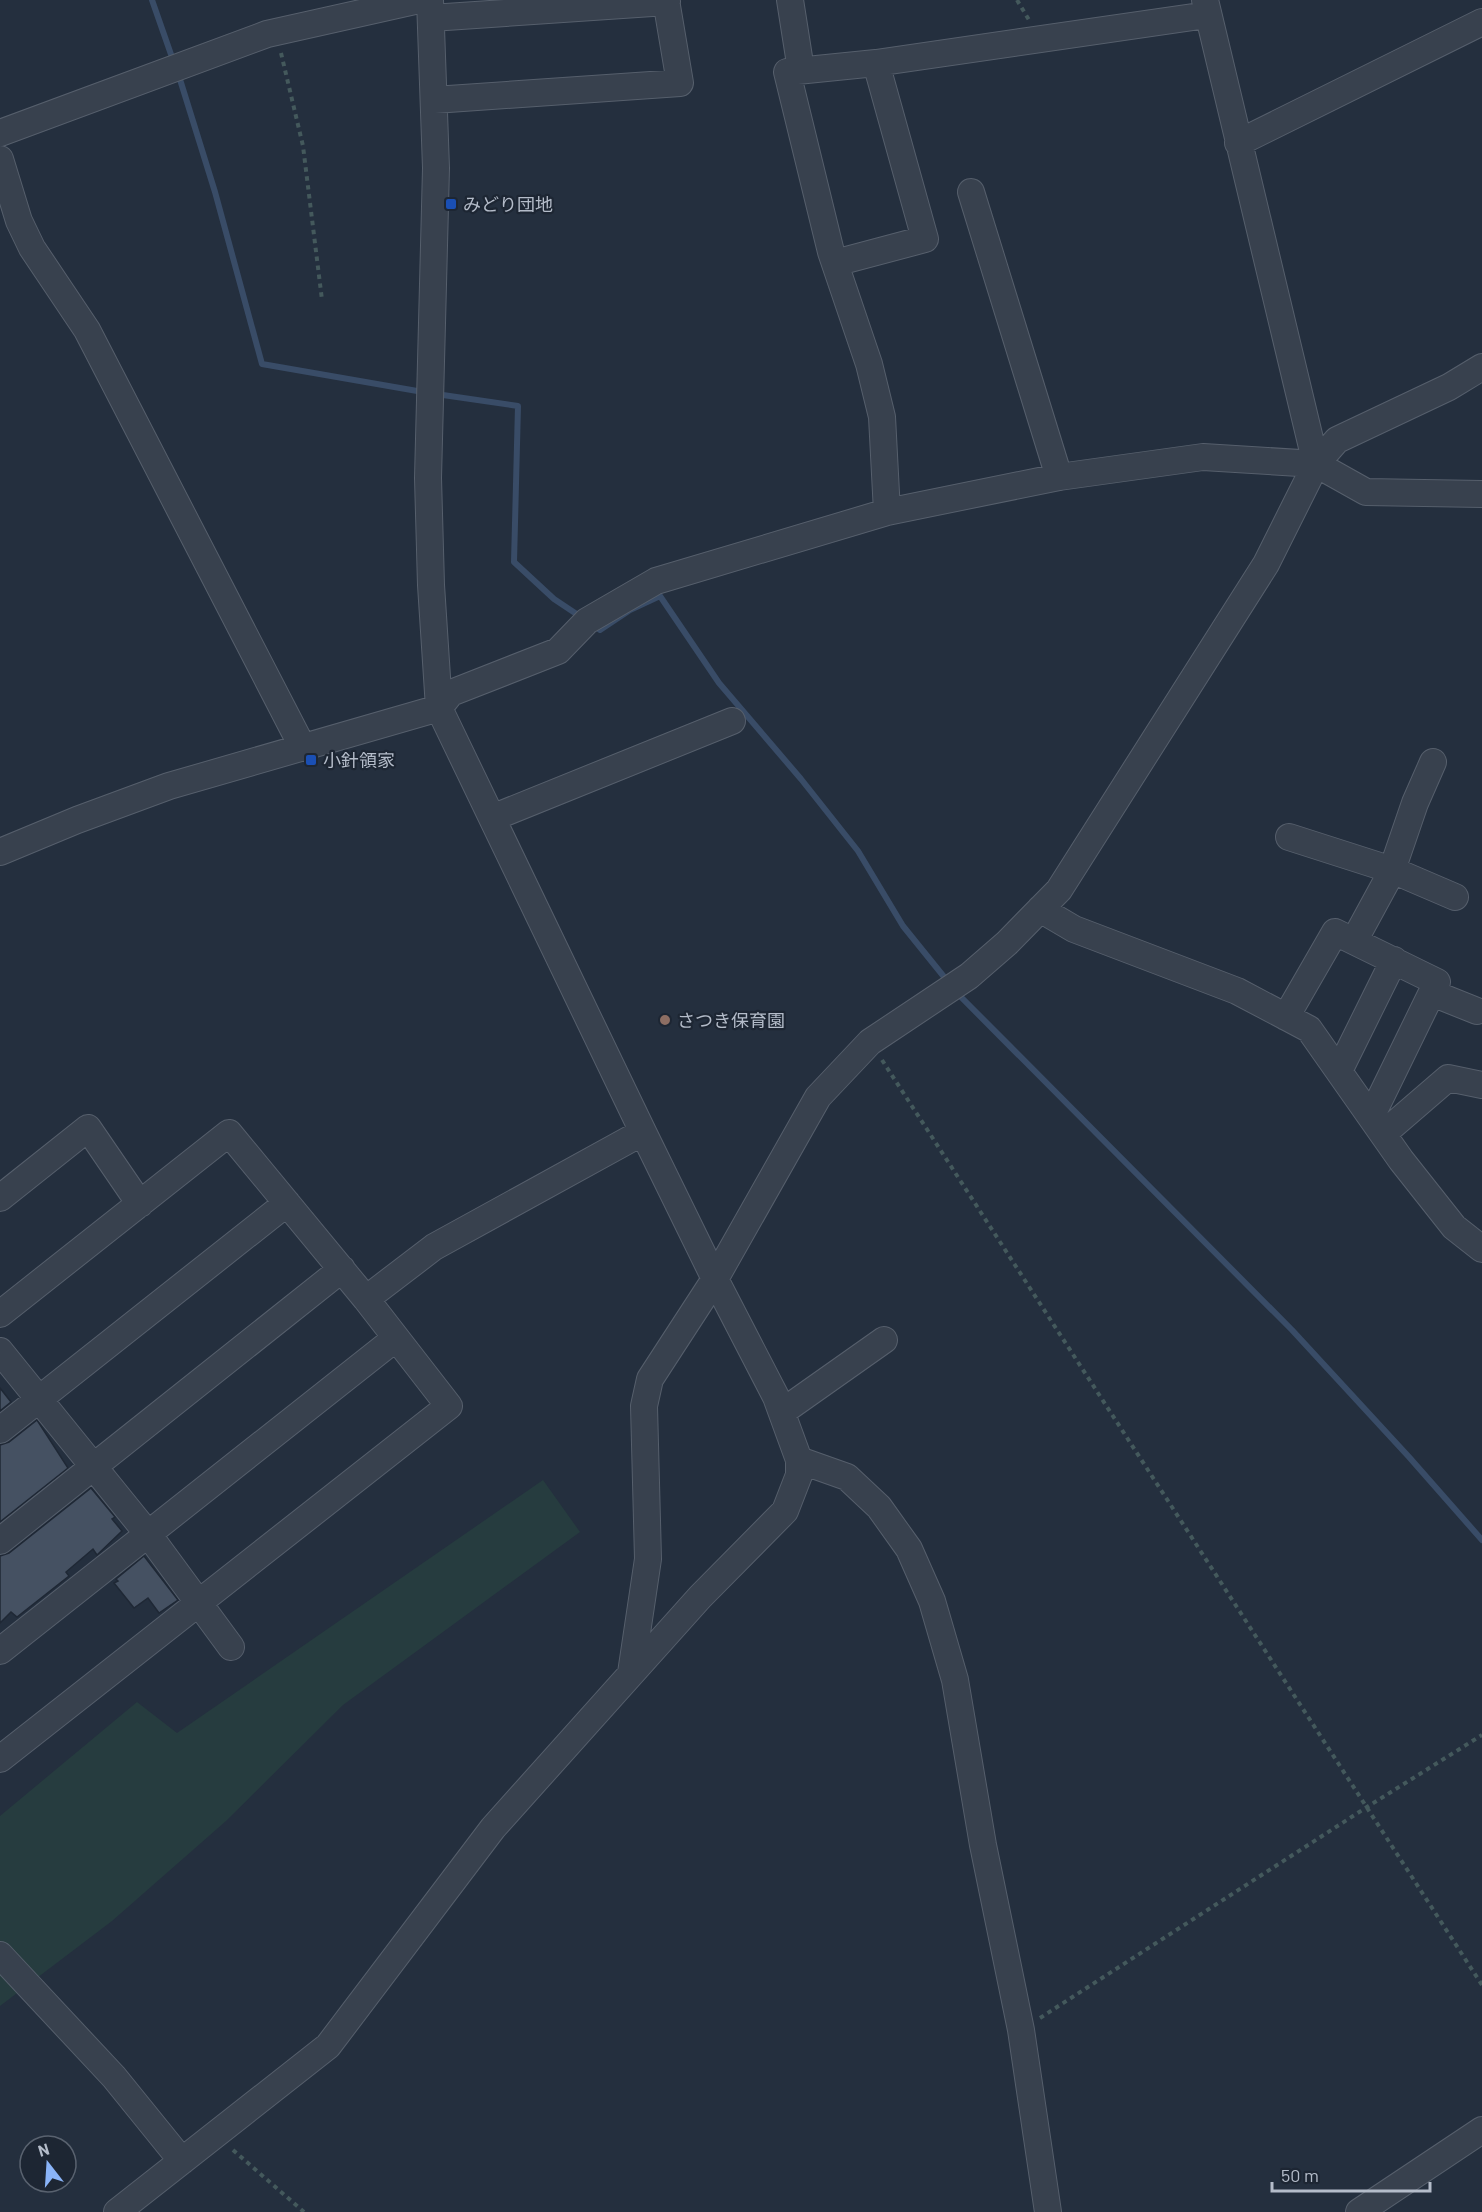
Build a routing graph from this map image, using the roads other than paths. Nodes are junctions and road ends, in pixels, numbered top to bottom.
1 (790, 0) edge
2 (666, 1) edge
3 (427, 6) edge
4 (1206, 7) edge
5 (1482, 22) edge
6 (876, 63) junction
7 (801, 70) junction
8 (434, 100) junction
9 (0, 133) edge
10 (1238, 143) junction
11 (0, 159) edge
12 (971, 192) dead end
13 (835, 262) junction
14 (1482, 367) edge
15 (1316, 464) junction
16 (1059, 477) junction
17 (1482, 494) edge
18 (887, 512) junction
19 (439, 708) junction
20 (732, 722) dead end
21 (303, 748) junction
22 (1433, 762) dead end
23 (492, 818) junction
24 (1289, 837) dead end
25 (0, 852) edge
26 (1392, 870) junction
27 (1455, 897) dead end
28 (1040, 909) junction
29 (1354, 941) junction
30 (1394, 960) junction
31 (1432, 993) junction
32 (1477, 1011) dead end
33 (1286, 1017) junction
34 (1339, 1071) junction
35 (1482, 1086) edge
36 (1377, 1126) junction
37 (643, 1131) junction
38 (0, 1198) edge
39 (287, 1203) junction
40 (140, 1204) junction
41 (1482, 1249) edge
42 (342, 1269) junction
43 (715, 1279) junction
44 (366, 1299) junction
45 (0, 1314) edge
46 (396, 1338) junction
47 (884, 1340) dead end
48 (0, 1351) edge
49 (39, 1400) junction
50 (782, 1412) junction
51 (0, 1430) edge
52 (800, 1460) junction
53 (92, 1467) junction
54 (148, 1534) junction
55 (0, 1540) edge
56 (198, 1602) junction
57 (231, 1647) dead end
58 (0, 1651) edge
59 (631, 1673) junction
60 (0, 1759) edge
61 (0, 1955) edge
62 (1482, 2130) edge
63 (182, 2161) junction
64 (1049, 2210) edge
65 (117, 2212) edge
66 (1359, 2212) edge

1 - 7 street
2 - 3 street
2 - 8 street
3 - 8 street
3 - 9 street
4 - 6 street
4 - 10 street
5 - 10 street
6 - 7 street
6 - 13 street
7 - 13 street
8 - 19 street
10 - 15 street
11 - 21 street
12 - 16 street
13 - 18 street
14 - 15 street
15 - 16 street
15 - 17 street
15 - 28 street
16 - 18 street
18 - 19 street
19 - 21 street
19 - 23 street
20 - 23 street
21 - 25 street
22 - 26 street
23 - 37 street
24 - 26 street
26 - 27 street
26 - 29 street
28 - 33 street
28 - 43 street
29 - 30 street
29 - 33 street
30 - 31 street
30 - 34 street
31 - 32 street
31 - 36 street
33 - 34 street
34 - 36 street
35 - 36 street
36 - 41 street
37 - 43 street
37 - 44 street
38 - 40 street
39 - 40 street
39 - 42 street
39 - 49 street
40 - 45 street
42 - 44 street
42 - 53 street
43 - 50 street
43 - 59 street
44 - 46 street
46 - 54 street
46 - 56 street
47 - 50 street
48 - 49 street
49 - 51 street
49 - 53 street
50 - 52 street
52 - 59 street
52 - 64 street
53 - 54 street
53 - 55 street
54 - 56 street
54 - 58 street
56 - 57 street
56 - 60 street
59 - 63 street
61 - 63 street
62 - 66 street
63 - 65 street

